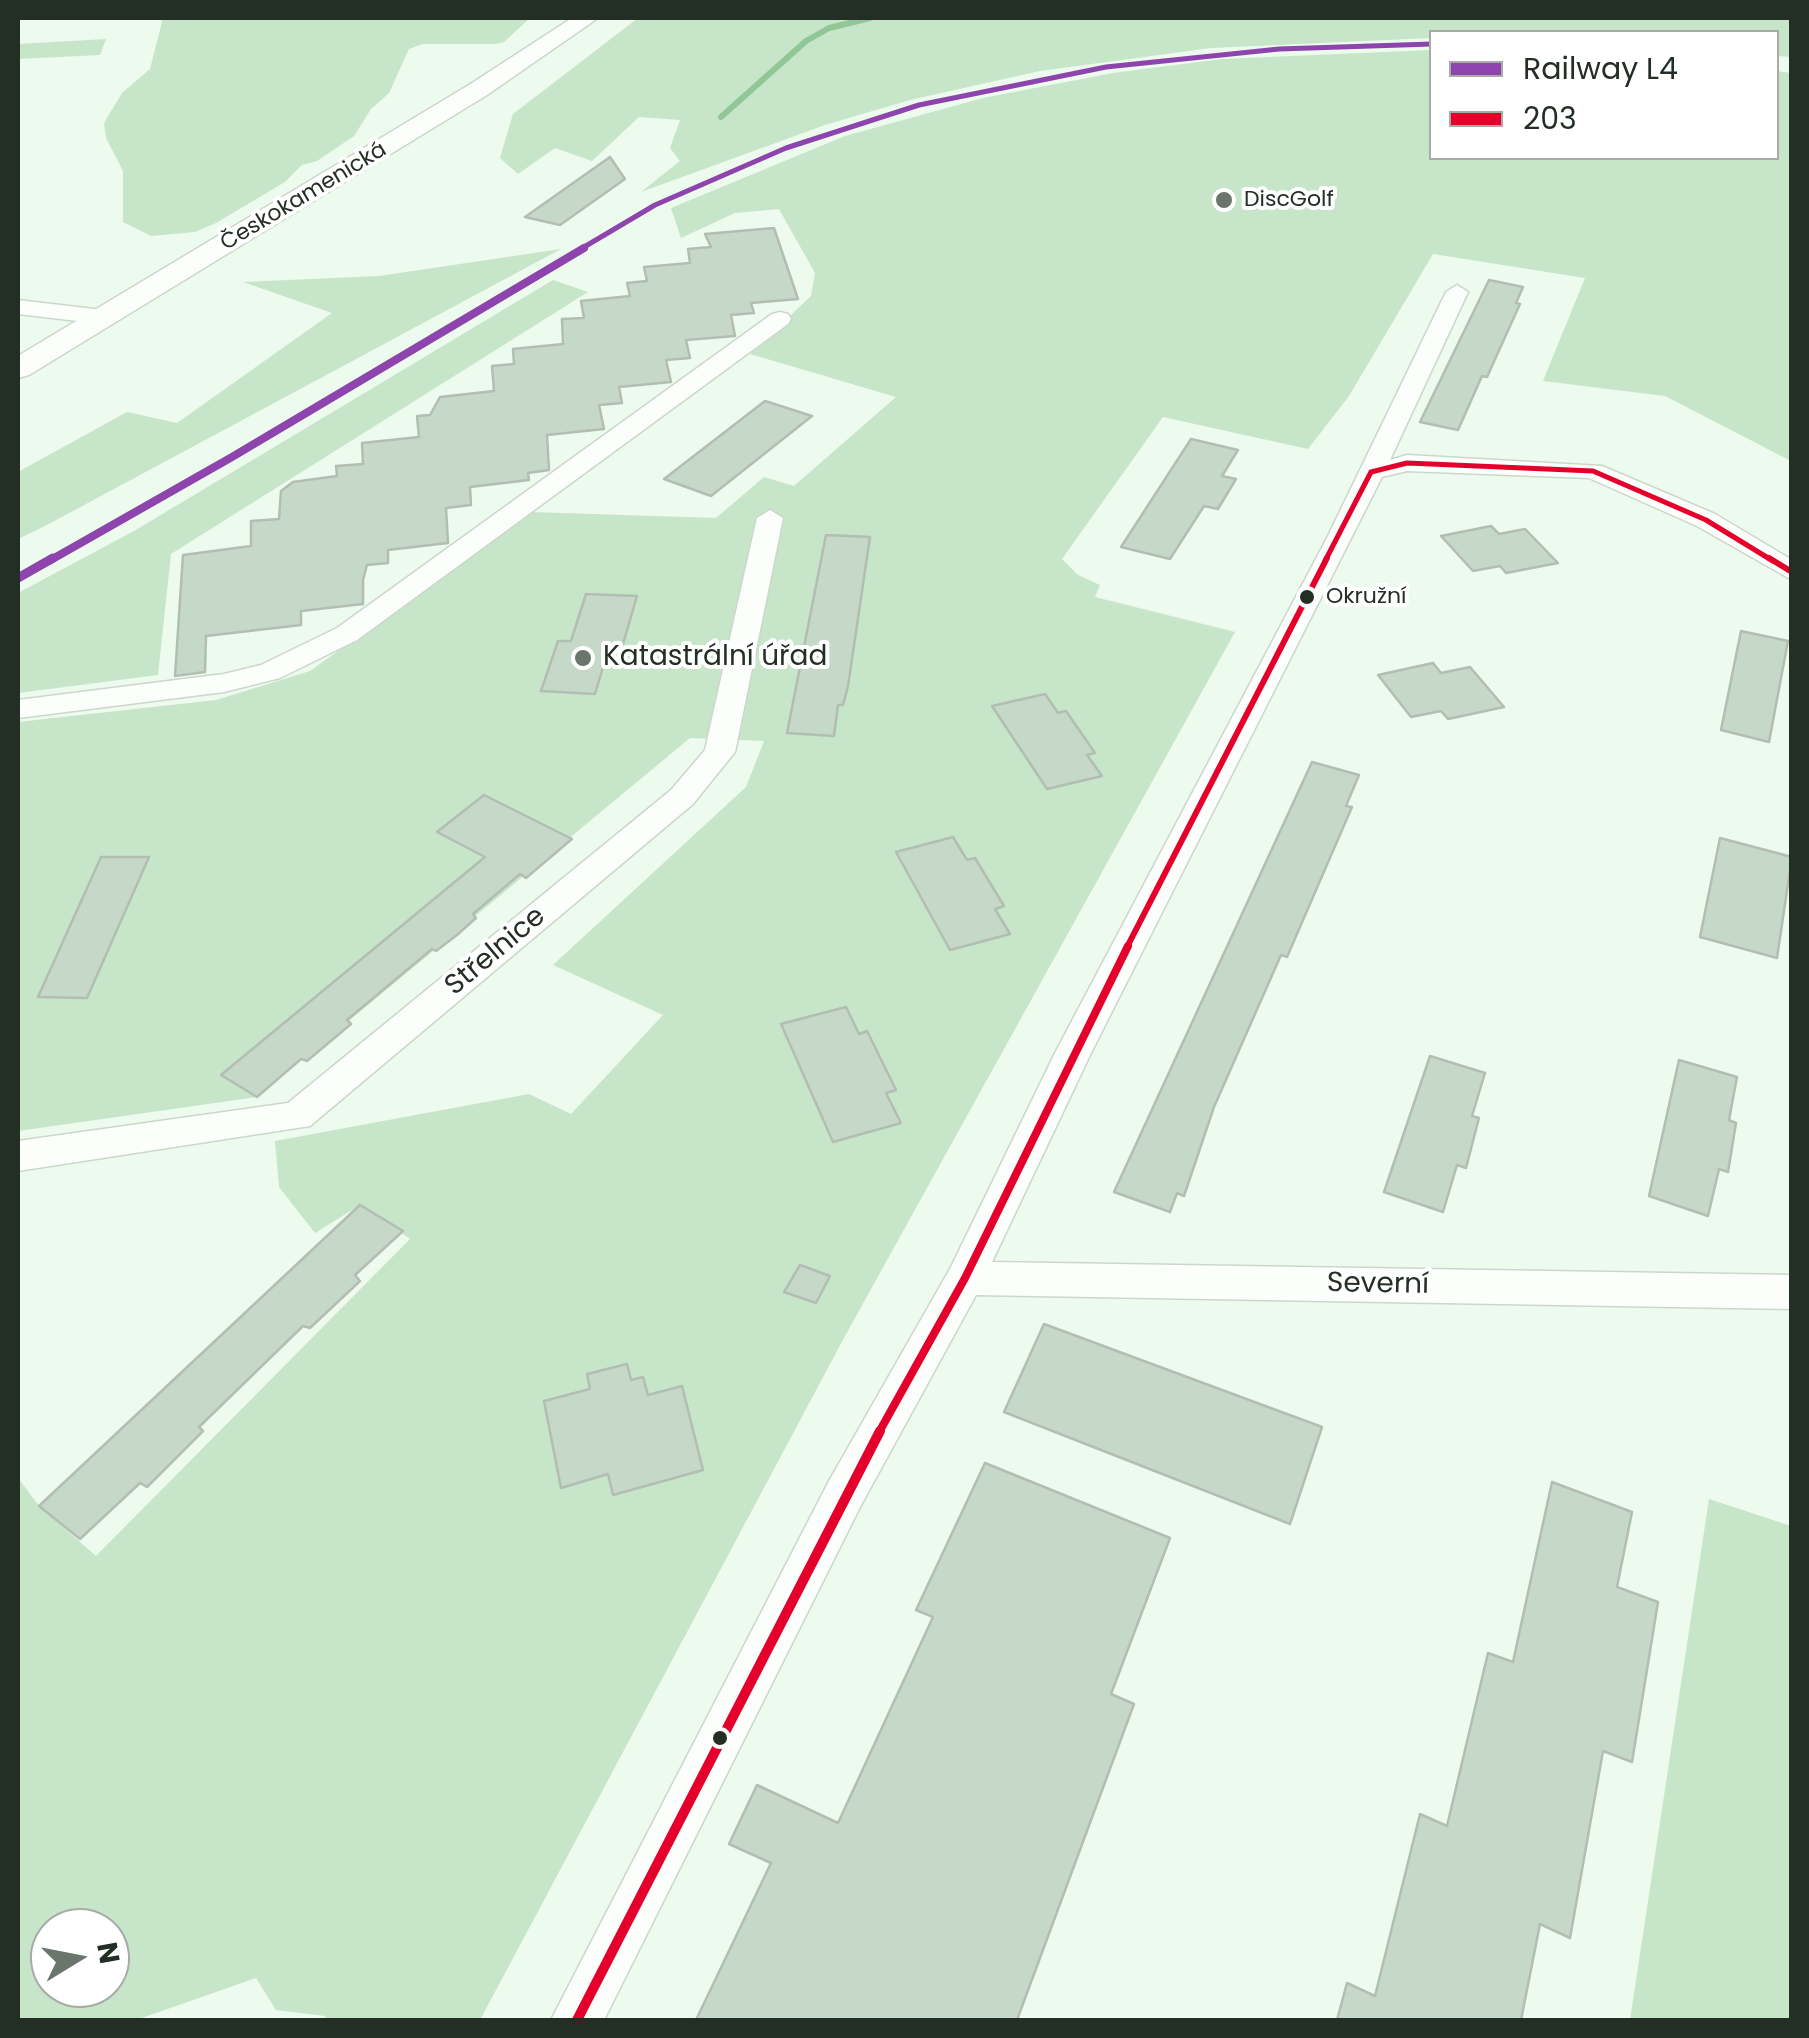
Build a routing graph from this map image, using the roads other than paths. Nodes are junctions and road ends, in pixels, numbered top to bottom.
1 (587, 18) edge
2 (1457, 292) dead end
3 (18, 306) edge
4 (103, 318) junction
5 (780, 319) dead end
6 (18, 369) edge
7 (1371, 472) junction
8 (770, 518) dead end
9 (1792, 572) edge
10 (18, 709) edge
11 (18, 1156) edge
12 (965, 1278) junction
13 (1792, 1292) edge
14 (577, 2020) edge

1 - 4 street, Českokamenická
2 - 7 street
3 - 4 street
4 - 6 street, Českokamenická
5 - 10 street
7 - 9 street
7 - 12 street
8 - 11 street, Střelnice
12 - 13 street, Severní
12 - 14 street

